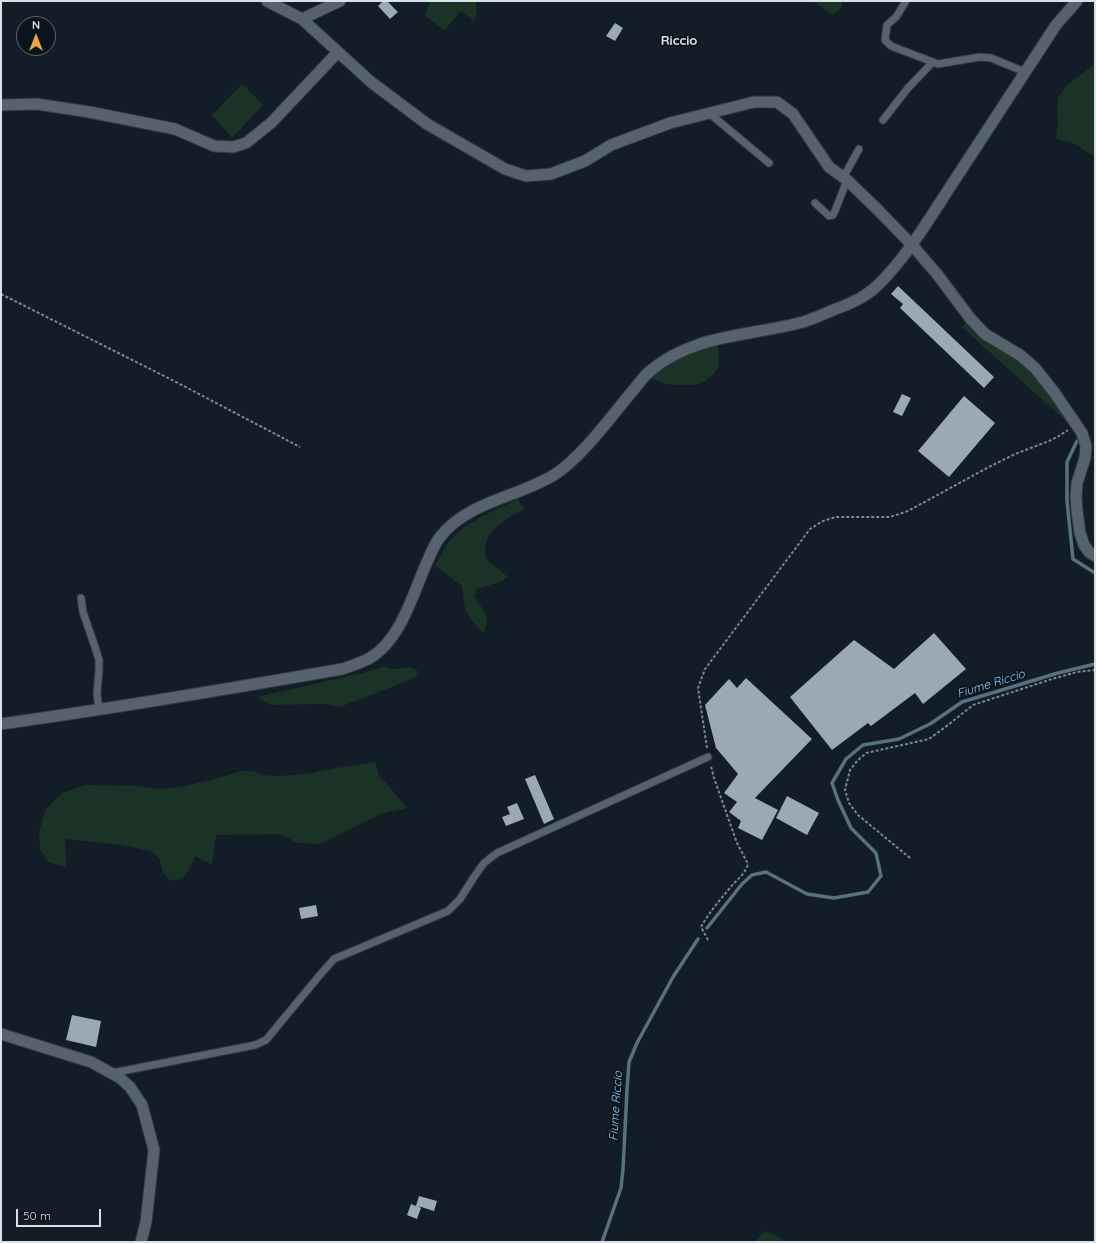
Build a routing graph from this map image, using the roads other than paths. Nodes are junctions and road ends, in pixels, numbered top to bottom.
1 (267, 1) edge
2 (340, 1) edge
3 (906, 1) edge
4 (1077, 1) edge
5 (302, 19) junction
6 (338, 52) junction
7 (933, 62) junction
8 (1025, 72) junction
9 (1, 105) edge
10 (709, 113) junction
11 (883, 120) dead end
12 (859, 149) dead end
13 (769, 163) dead end
14 (845, 179) junction
15 (815, 203) dead end
16 (912, 245) junction
17 (1095, 556) edge
18 (80, 598) dead end
19 (99, 710) junction
20 (1, 724) edge
21 (708, 757) road end
22 (1, 1034) edge
23 (112, 1073) junction
24 (141, 1242) edge

1 - 5 street
2 - 5 street
3 - 7 lane
4 - 8 street
5 - 6 street
6 - 9 street
6 - 10 street
7 - 8 lane
7 - 11 lane
8 - 16 street
10 - 13 lane
10 - 14 street
12 - 14 lane
14 - 15 lane
14 - 16 street
16 - 17 street
16 - 19 street
18 - 19 lane
19 - 20 street
21 - 23 lane
22 - 23 street
23 - 24 street

